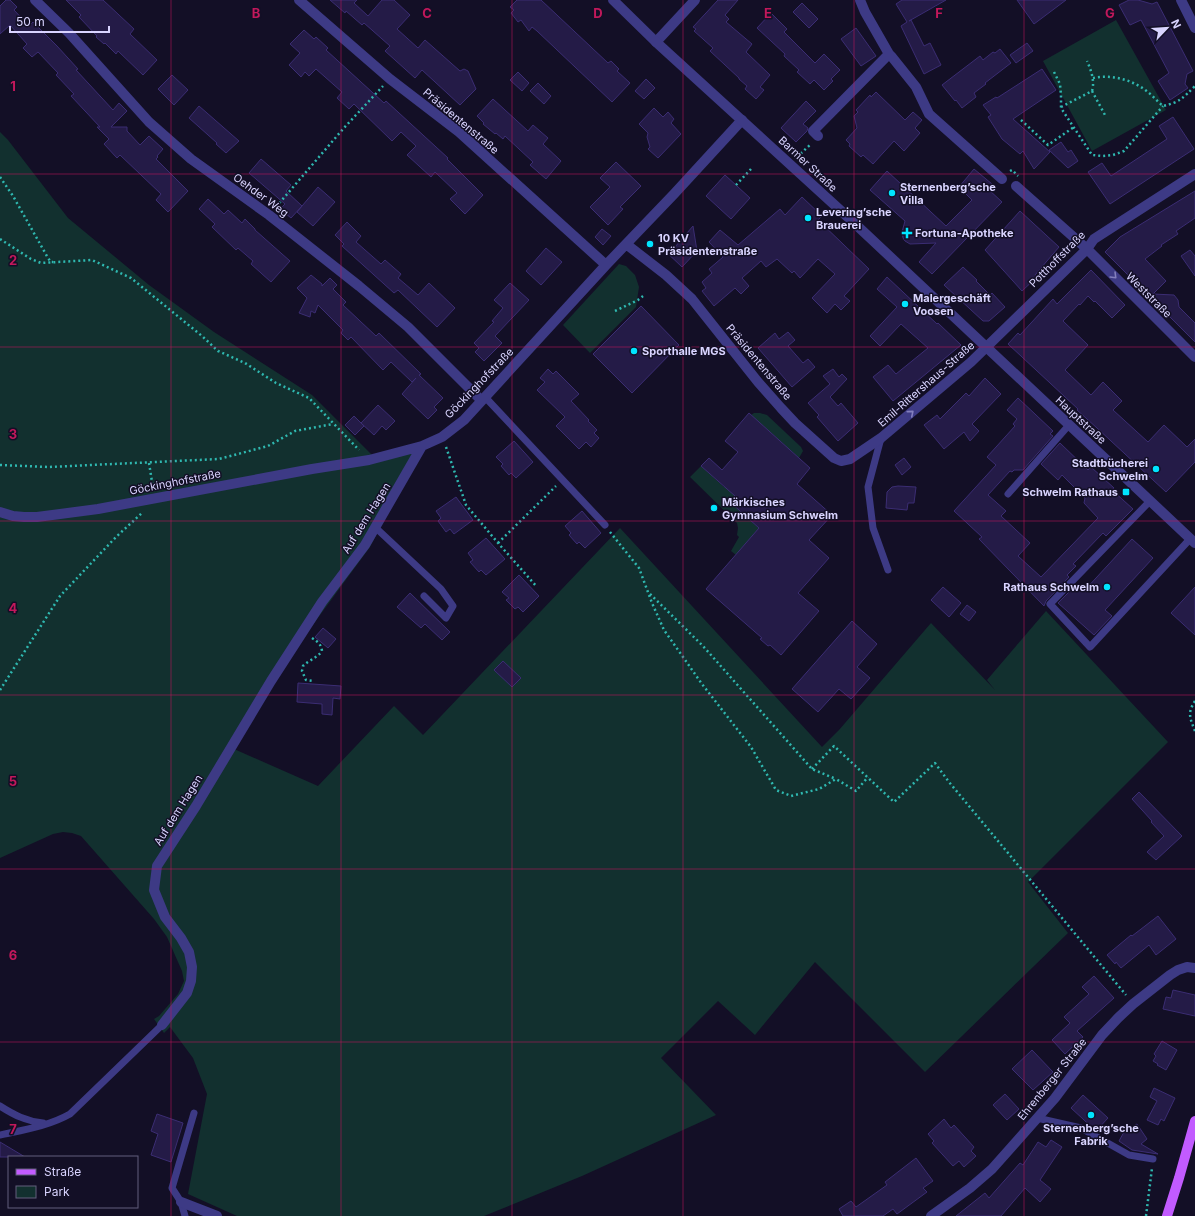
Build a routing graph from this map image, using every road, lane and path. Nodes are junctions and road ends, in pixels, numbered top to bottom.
1 (35, 0) edge
2 (299, 0) edge
3 (612, 0) edge
4 (695, 0) edge
5 (860, 0) edge
6 (1181, 0) edge
7 (1192, 15) edge
8 (1195, 28) edge
9 (656, 42) junction
10 (889, 54) junction
11 (1087, 61) dead end
12 (1054, 72) dead end
13 (1092, 78) junction
14 (390, 79) junction
15 (1195, 86) edge
16 (1092, 91) junction
17 (1163, 106) junction
18 (1061, 108) junction
19 (1105, 115) dead end
20 (742, 120) junction
21 (1020, 120) dead end
22 (1074, 127) junction
23 (818, 136) joint
24 (790, 164) junction
25 (751, 168) dead end
26 (1195, 174) edge
27 (0, 177) edge
28 (1002, 179) dead end
29 (736, 185) dead end
30 (1016, 186) dead end
31 (269, 215) junction
32 (0, 239) edge
33 (626, 244) junction
34 (1086, 249) junction
35 (56, 263) junction
36 (606, 265) junction
37 (643, 296) dead end
38 (615, 311) dead end
39 (986, 348) junction
40 (1195, 358) edge
41 (483, 398) junction
42 (333, 424) junction
43 (1069, 425) junction
44 (442, 437) junction
45 (881, 438) junction
46 (422, 446) junction
47 (369, 460) junction
48 (149, 463) junction
49 (0, 465) edge
50 (562, 480) junction
51 (1008, 494) dead end
52 (156, 498) junction
53 (1150, 501) junction
54 (0, 512) edge
55 (605, 525) joint
56 (376, 528) junction
57 (1193, 541) edge
58 (498, 543) junction
59 (888, 570) dead end
60 (537, 587) dead end
61 (648, 592) junction
62 (424, 596) dead end
63 (321, 646) dead end
64 (313, 681) dead end
65 (0, 690) edge
66 (1195, 701) edge
67 (1195, 731) edge
68 (812, 770) junction
69 (868, 777) junction
70 (836, 779) junction
71 (1195, 968) edge
72 (1133, 1004) junction
73 (162, 1025) joint
74 (0, 1106) edge
75 (194, 1113) dead end
76 (1037, 1118) junction
77 (1195, 1121) edge
78 (47, 1124) junction
79 (0, 1135) edge
80 (1153, 1159) joint
81 (181, 1202) junction
82 (186, 1216) edge
83 (217, 1216) edge
84 (931, 1216) edge
85 (1146, 1216) edge
86 (1167, 1216) edge

1 - 31 street, Oehder Weg
2 - 14 street, Präsidentenstraße
3 - 9 street, Barmer Straße
4 - 9 street
5 - 10 street
6 - 7 street
7 - 8 street
9 - 20 street, Barmer Straße
10 - 23 street
10 - 28 street
11 - 13 path
12 - 18 path
13 - 16 path
13 - 17 path
14 - 31 path
14 - 36 street, Präsidentenstraße
15 - 17 path
16 - 18 path
16 - 19 path
17 - 22 path
18 - 22 path
20 - 24 street, Barmer Straße
20 - 33 street, Göckinghofstraße
21 - 22 path
23 - 24 path
24 - 39 street, Barmer Straße
25 - 29 path
26 - 34 street, Potthoffstraße
27 - 35 path
30 - 34 street, Weststraße
31 - 41 street, Oehder Weg
32 - 35 path
33 - 36 street, Göckinghofstraße
33 - 45 street, Präsidentenstraße
34 - 39 street, Potthoffstraße
34 -> 40 street, Weststraße
35 - 42 path
36 - 41 street, Göckinghofstraße
37 - 38 path
39 - 43 street, Hauptstraße
45 -> 39 street, Emil-Rittershaus-Straße
41 - 44 street, Göckinghofstraße
41 - 50 lane
42 - 47 path
42 - 48 path
43 - 51 lane
43 - 53 street, Hauptstraße
44 - 46 street, Göckinghofstraße
44 - 58 path
45 - 59 lane
46 - 47 street, Göckinghofstraße
46 - 56 street, Auf dem Hagen
47 - 52 street, Göckinghofstraße
48 - 49 path
48 - 52 path
50 - 55 lane
50 - 58 path
52 - 54 street, Göckinghofstraße
52 - 65 path
53 - 57 street, Hauptstraße
53 - 57 lane
55 - 61 path
56 - 62 lane
56 - 73 street, Auf dem Hagen
58 - 60 path
61 - 68 path
61 - 70 path
63 - 64 path
66 - 67 path
68 - 69 path
68 - 70 path
69 - 70 path
69 - 72 path
71 - 72 street, Ehrenberger Straße
72 - 76 street, Ehrenberger Straße
73 - 78 lane, Auf dem Hagen
74 - 78 lane
75 - 81 lane
76 - 80 lane
76 - 84 street, Ehrenberger Straße
77 - 86 main road
78 - 79 lane, Auf dem Hagen
80 - 85 path
81 - 82 lane
81 - 83 street

